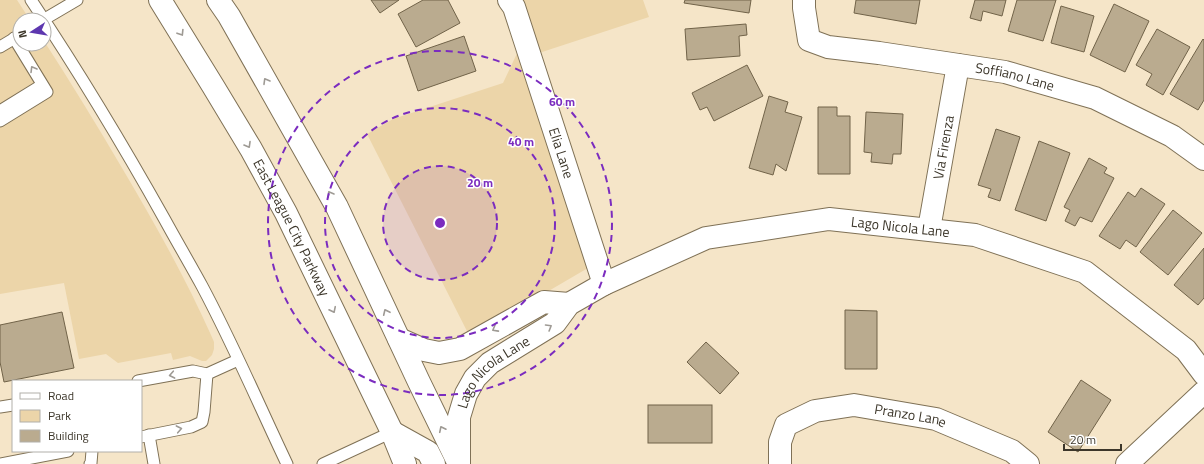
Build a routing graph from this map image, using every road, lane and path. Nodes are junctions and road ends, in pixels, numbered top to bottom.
1 (31, 0) edge
2 (77, 0) edge
3 (160, 0) edge
4 (218, 0) edge
5 (509, 0) edge
6 (804, 0) edge
7 (38, 12) edge
8 (52, 15) edge
9 (52, 33) edge
10 (12, 40) edge
11 (0, 47) edge
12 (25, 52) edge
13 (958, 65) junction
14 (42, 85) junction
15 (0, 111) edge
16 (0, 120) edge
17 (1204, 159) edge
18 (928, 229) junction
19 (604, 284) junction
20 (569, 304) junction
21 (399, 339) junction
22 (238, 360) junction
23 (206, 374) junction
24 (1204, 374) edge
25 (142, 380) edge
26 (1204, 392) edge
27 (12, 405) edge
28 (0, 407) edge
29 (392, 432) junction
30 (145, 436) edge
31 (63, 452) edge
32 (92, 452) edge
33 (1, 464) edge
34 (90, 464) edge
35 (154, 464) edge
36 (287, 464) edge
37 (323, 464) edge
38 (405, 464) edge
39 (434, 464) edge
40 (459, 464) edge
41 (780, 464) edge
42 (1028, 464) edge
43 (1127, 464) edge

1 - 7 lane
2 - 8 lane
3 -> 29 street, East League City Parkway
21 -> 4 street
5 - 19 street, Elia Lane
6 - 13 street, Soffiano Lane
9 - 22 lane
10 - 11 lane
14 -> 12 lane
13 - 17 street, Soffiano Lane
13 - 18 street, Via Firenza
14 - 15 lane
14 - 16 lane
18 - 19 street, Lago Nicola Lane
18 - 24 street, Lago Nicola Lane
19 - 20 street, Lago Nicola Lane
20 -> 21 street, Lago Nicola Lane
40 -> 20 street, Lago Nicola Lane
40 -> 21 street
22 - 23 lane
22 - 36 lane
23 -> 25 lane
30 -> 23 lane
26 - 43 street
27 - 28 lane
29 - 37 lane
29 - 38 street, East League City Parkway
29 - 39 street
30 - 35 lane
31 - 33 lane
32 - 34 lane
41 - 42 street, Pranzo Lane

